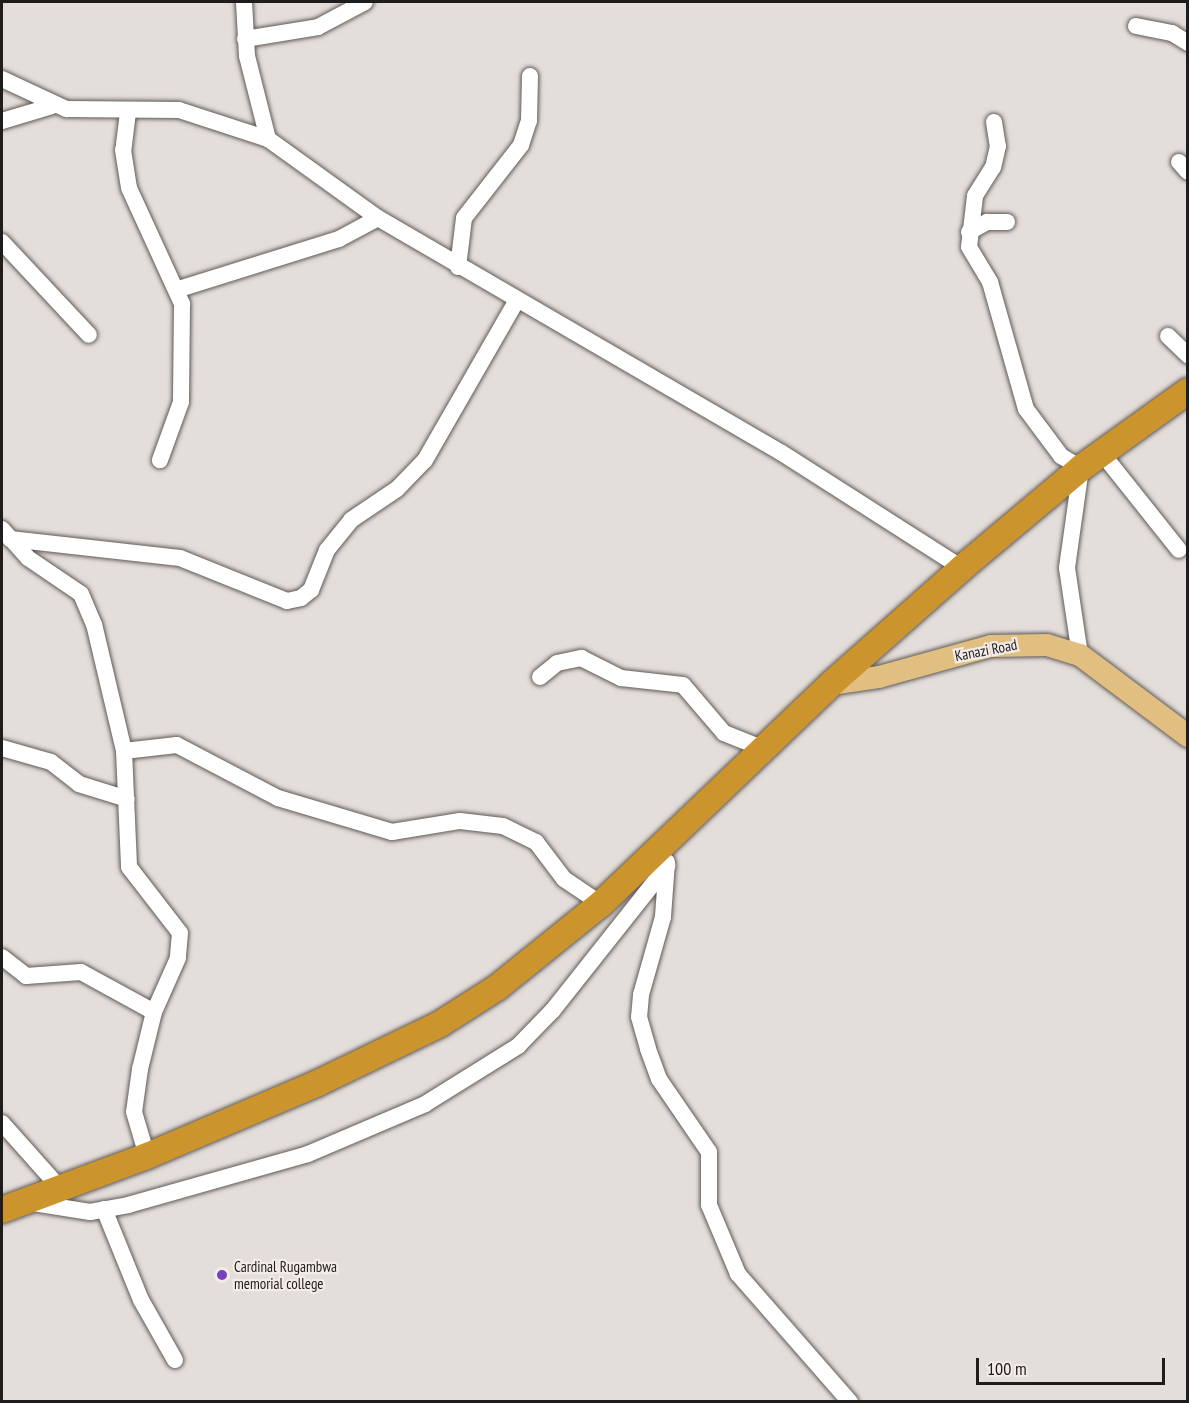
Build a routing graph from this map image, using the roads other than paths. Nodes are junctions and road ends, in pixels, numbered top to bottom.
1 (244, 2) edge
2 (365, 2) edge
3 (1136, 26) dead end
4 (245, 39) junction
5 (1188, 43) edge
6 (530, 76) dead end
7 (2, 79) edge
8 (52, 106) junction
9 (128, 112) junction
10 (2, 121) edge
11 (994, 122) dead end
12 (268, 139) junction
13 (378, 218) junction
14 (1007, 222) dead end
15 (969, 232) junction
16 (2, 242) edge
17 (458, 267) junction
18 (179, 289) junction
19 (516, 302) junction
20 (89, 335) dead end
21 (1168, 336) dead end
22 (1188, 355) edge
23 (1188, 391) edge
24 (160, 460) dead end
25 (1091, 460) junction
26 (5, 534) edge
27 (1179, 550) dead end
28 (962, 567) junction
29 (1080, 655) junction
30 (540, 677) dead end
31 (831, 684) junction
32 (1188, 736) edge
33 (2, 748) edge
34 (764, 749) junction
35 (124, 751) junction
36 (127, 799) junction
37 (667, 854) junction
38 (601, 904) junction
39 (2, 957) edge
40 (154, 1012) junction
41 (2, 1123) edge
42 (147, 1156) junction
43 (60, 1188) junction
44 (13, 1206) edge
45 (104, 1209) junction
46 (175, 1360) dead end
47 (850, 1401) edge

1 - 4 street
2 - 4 street
3 - 5 street
4 - 12 street
6 - 17 street
7 - 8 street
8 - 9 street
8 - 10 street
9 - 12 street
9 - 18 street
11 - 15 street
12 - 13 street
13 - 17 street
13 - 18 street
14 - 15 street
15 - 25 street
16 - 20 street
17 - 19 street
18 - 24 street
19 - 26 street
19 - 28 street
21 - 22 street
23 - 25 highway
25 - 27 street
25 - 28 highway
25 - 29 street
26 - 35 street
28 - 31 highway
29 - 31 main road, Kanazi Road
29 - 32 main road, Kanazi Road
30 - 34 street
31 - 34 highway
33 - 36 street
34 - 37 highway
35 - 36 street
35 - 38 street
36 - 40 street
37 - 38 highway
37 - 45 street
37 - 47 street
38 - 42 highway
39 - 40 street
40 - 42 street
41 - 43 street
42 - 43 highway
43 - 44 highway
44 - 45 street
45 - 46 street

